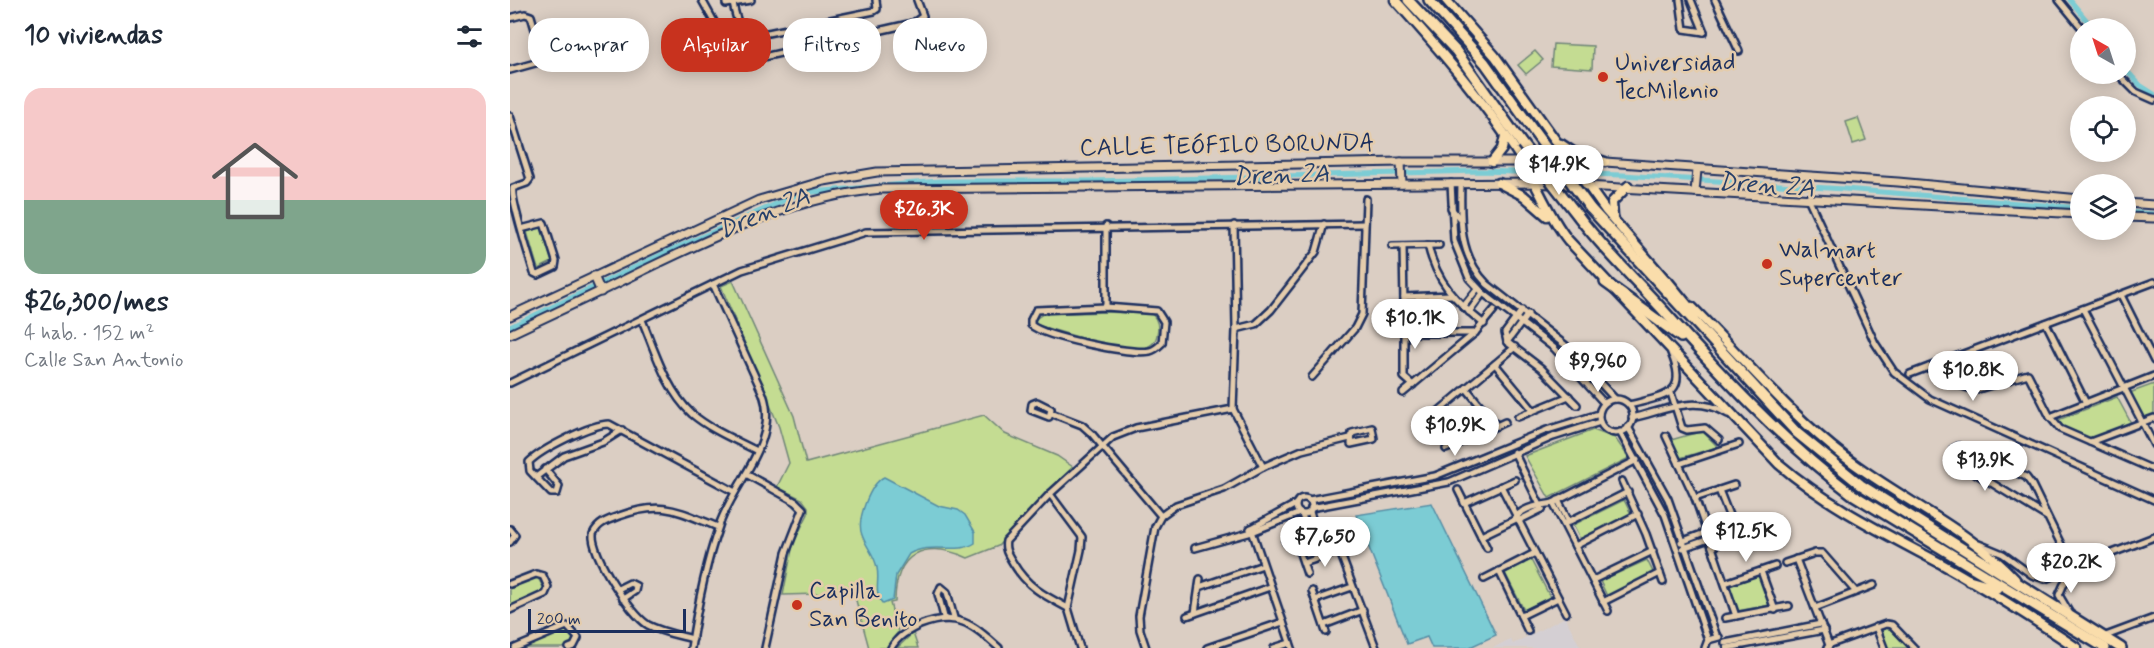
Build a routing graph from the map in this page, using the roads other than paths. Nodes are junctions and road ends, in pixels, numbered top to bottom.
1 (702, 0) edge
2 (751, 0) edge
3 (876, 0) edge
4 (917, 0) edge
5 (1395, 0) edge
6 (1408, 0) edge
7 (1429, 0) edge
8 (1446, 0) edge
9 (1680, 0) edge
10 (1691, 0) edge
11 (1715, 0) edge
12 (2059, 0) edge
13 (510, 18) edge
14 (2074, 18) edge
15 (1739, 51) dead end
16 (510, 70) edge
17 (2128, 84) edge
18 (2154, 100) edge
19 (510, 116) edge
20 (1505, 136) junction
21 (1556, 141) junction
22 (519, 143) junction
23 (510, 146) edge
24 (1492, 162) junction
25 (1605, 162) junction
26 (1401, 164) junction
27 (1524, 164) junction
28 (1573, 164) junction
29 (1697, 171) junction
30 (938, 173) junction
31 (1532, 180) junction
32 (1402, 181) junction
33 (1585, 182) junction
34 (1451, 183) junction
35 (1498, 183) junction
36 (1461, 184) junction
37 (936, 185) junction
38 (1628, 186) junction
39 (1696, 189) junction
40 (1808, 198) junction
41 (2070, 198) edge
42 (1366, 199) dead end
43 (2136, 204) edge
44 (2154, 205) edge
45 (1451, 208) junction
46 (2070, 213) edge
47 (2136, 217) edge
48 (2154, 218) edge
49 (1460, 219) junction
50 (1552, 220) junction
51 (1614, 220) junction
52 (1324, 224) junction
53 (1365, 224) junction
54 (1234, 225) junction
55 (1106, 226) junction
56 (521, 229) junction
57 (1428, 245) junction
58 (1439, 245) dead end
59 (1392, 246) dead end
60 (1403, 246) junction
61 (1470, 263) junction
62 (1463, 268) junction
63 (1666, 281) junction
64 (1605, 282) junction
65 (2154, 282) edge
66 (713, 284) junction
67 (598, 285) junction
68 (1478, 288) junction
69 (1484, 293) junction
70 (1451, 295) junction
71 (2121, 295) junction
72 (1404, 297) junction
73 (1512, 302) junction
74 (1404, 305) dead end
75 (1106, 307) junction
76 (1463, 307) junction
77 (2083, 309) junction
78 (1494, 310) dead end
79 (1506, 310) junction
80 (1522, 310) junction
81 (1469, 312) junction
82 (1528, 314) junction
83 (510, 316) edge
84 (1516, 317) junction
85 (642, 320) junction
86 (1522, 322) junction
87 (2046, 323) junction
88 (1404, 324) dead end
89 (1484, 324) junction
90 (1236, 329) junction
91 (1404, 333) junction
92 (1476, 333) junction
93 (510, 334) edge
94 (1507, 342) junction
95 (1515, 347) junction
96 (1696, 348) junction
97 (1670, 351) junction
98 (1727, 358) junction
99 (2154, 361) edge
100 (1495, 364) junction
101 (1929, 367) junction
102 (1910, 374) dead end
103 (2154, 376) edge
104 (1312, 377) dead end
105 (510, 382) edge
106 (1413, 385) junction
107 (1466, 388) junction
108 (2125, 388) junction
109 (1403, 393) dead end
110 (1671, 393) junction
111 (1569, 396) junction
112 (1615, 399) junction
113 (1604, 403) junction
114 (2086, 403) junction
115 (1577, 405) dead end
116 (1629, 405) junction
117 (1675, 408) junction
118 (1233, 409) junction
119 (1533, 410) junction
120 (1051, 413) dead end
121 (1435, 414) junction
122 (1599, 414) junction
123 (1732, 416) junction
124 (1518, 417) dead end
125 (2050, 417) junction
126 (1632, 418) junction
127 (2154, 418) edge
128 (1427, 421) dead end
129 (1505, 422) dead end
130 (1600, 422) junction
131 (2142, 422) junction
132 (1497, 426) junction
133 (1628, 427) junction
134 (622, 430) junction
135 (1620, 432) junction
136 (1666, 436) dead end
137 (1350, 438) junction
138 (1719, 440) dead end
139 (2090, 442) junction
140 (1459, 443) junction
141 (1102, 444) junction
142 (1739, 444) dead end
143 (1511, 445) junction
144 (2154, 445) edge
145 (1446, 449) dead end
146 (757, 451) junction
147 (1515, 453) junction
148 (1637, 460) junction
149 (1679, 464) junction
150 (1263, 467) junction
151 (545, 469) junction
152 (2154, 470) edge
153 (746, 474) junction
154 (536, 477) junction
155 (1515, 480) dead end
156 (1622, 481) dead end
157 (1734, 485) dead end
158 (1501, 486) junction
159 (1458, 490) dead end
160 (1719, 490) junction
161 (735, 492) junction
162 (1628, 492) junction
163 (1050, 494) junction
164 (1695, 498) junction
165 (1309, 500) junction
166 (2154, 500) edge
167 (1556, 501) junction
168 (1464, 502) junction
169 (1296, 504) junction
170 (1542, 505) junction
171 (1311, 510) junction
172 (1301, 514) junction
173 (1638, 514) junction
174 (1161, 516) junction
175 (2046, 517) junction
176 (1516, 519) junction
177 (1567, 523) junction
178 (1339, 525) dead end
179 (718, 527) junction
180 (1331, 528) junction
181 (510, 529) edge
182 (1252, 530) junction
183 (1316, 532) junction
184 (1751, 534) dead end
185 (1308, 535) junction
186 (1481, 536) junction
187 (1708, 536) junction
188 (2154, 537) edge
189 (1738, 538) junction
190 (1295, 539) junction
191 (512, 540) edge
192 (1286, 542) dead end
193 (1974, 542) junction
194 (1685, 544) junction
195 (1575, 546) junction
196 (1677, 546) junction
197 (1712, 546) junction
198 (1195, 548) dead end
199 (1487, 548) dead end
200 (1339, 551) junction
201 (1653, 551) junction
202 (1535, 553) junction
203 (1796, 559) junction
204 (1304, 563) junction
205 (1785, 563) dead end
206 (1263, 565) junction
207 (1775, 566) dead end
208 (2071, 570) junction
209 (1498, 571) junction
210 (1761, 571) junction
211 (1660, 573) junction
212 (1307, 574) dead end
213 (1200, 579) dead end
214 (1484, 579) dead end
215 (1593, 580) junction
216 (1969, 580) junction
217 (1663, 582) dead end
218 (2018, 582) junction
219 (1725, 583) junction
220 (510, 585) edge
221 (1874, 585) dead end
222 (1270, 586) junction
223 (1199, 587) junction
224 (1352, 587) junction
225 (618, 589) junction
226 (1312, 591) dead end
227 (2008, 591) junction
228 (1856, 592) junction
229 (1558, 598) junction
230 (623, 599) junction
231 (1315, 600) junction
232 (1603, 602) junction
233 (1789, 606) dead end
234 (1068, 608) junction
235 (1815, 608) junction
236 (510, 610) edge
237 (1363, 610) junction
238 (1775, 610) junction
239 (1608, 611) dead end
240 (1196, 613) junction
241 (1566, 613) dead end
242 (1187, 616) dead end
243 (1521, 616) junction
244 (1736, 616) junction
245 (944, 617) junction
246 (2073, 617) junction
247 (954, 618) junction
248 (1725, 618) dead end
249 (2154, 618) edge
250 (1283, 622) junction
251 (1324, 625) junction
252 (1822, 627) junction
253 (1876, 627) junction
254 (1528, 631) dead end
255 (1326, 632) dead end
256 (1717, 637) junction
257 (2103, 637) junction
258 (1761, 638) junction
259 (693, 639) junction
260 (1708, 640) junction
261 (1840, 640) junction
262 (1291, 645) edge
263 (1726, 646) edge
264 (1828, 646) edge
265 (1373, 647) edge
266 (515, 648) edge
267 (569, 648) edge
268 (691, 648) edge
269 (765, 648) edge
270 (891, 648) edge
271 (999, 648) edge
272 (1080, 648) edge
273 (1146, 648) edge
274 (1209, 648) edge
275 (1274, 648) edge
276 (1705, 648) edge
277 (1764, 648) edge
278 (1843, 648) edge
279 (1884, 648) edge
280 (1914, 648) edge
281 (2077, 648) edge
282 (2105, 648) edge
283 (2121, 648) edge

1 - 4 street
2 - 3 street
5 - 20 main road
6 - 96 highway, bridge
7 - 98 highway, bridge
8 - 21 main road
9 - 10 street
11 - 15 street
12 - 14 street
13 - 16 street
17 - 18 street
19 - 22 street
20 - 24 main road
20 - 27 main road
21 - 25 main road
21 - 28 main road
22 - 23 street
22 - 56 street
24 - 26 main road, CALLE TEÓFILO BORUNDA
24 - 27 main road, CALLE TEÓFILO BORUNDA
25 - 28 main road, CALLE TEÓFILO BORUNDA
25 - 29 main road, CALLE TEÓFILO BORUNDA
26 - 30 main road, CALLE TEÓFILO BORUNDA
26 - 32 main road
27 - 28 main road, CALLE TEÓFILO BORUNDA
27 - 31 main road
28 - 33 main road
29 - 39 main road
29 - 41 main road, CALLE TEÓFILO BORUNDA
30 - 37 main road
30 - 67 main road, CALLE TEÓFILO BORUNDA
31 - 33 main road, CALLE TEÓFILO BORUNDA
31 - 35 main road, CALLE TEÓFILO BORUNDA
31 - 50 main road
32 - 34 main road, CALLE TEÓFILO BORUNDA
32 - 37 main road, CALLE TEÓFILO BORUNDA
33 - 38 main road, CALLE TEÓFILO BORUNDA
33 - 51 main road
34 - 36 main road, CALLE TEÓFILO BORUNDA
34 - 45 street
35 - 36 main road, CALLE TEÓFILO BORUNDA
35 - 50 main road
36 - 49 street
37 - 67 main road, CALLE TEÓFILO BORUNDA
38 - 39 main road, CALLE TEÓFILO BORUNDA
38 - 51 main road
39 - 40 main road, CALLE TEÓFILO BORUNDA
40 - 46 main road, CALLE TEÓFILO BORUNDA
40 - 166 street
42 - 53 street
43 - 44 main road
45 - 49 street
45 - 62 street
47 - 48 main road
49 - 61 street
50 - 64 main road
51 - 63 main road
52 - 53 street
52 - 54 street
52 - 90 street
53 - 104 street
54 - 55 street
54 - 90 street
55 - 66 street
55 - 75 street
56 - 56 street
57 - 58 street
57 - 60 street
57 - 70 street
59 - 60 street
60 - 72 street
61 - 62 street
61 - 73 street
62 - 68 street
63 - 98 highway
63 - 193 main road
64 - 96 highway
64 - 97 main road
65 - 71 street
66 - 85 street
66 - 146 street
67 - 83 main road, CALLE TEÓFILO BORUNDA
67 - 93 main road, CALLE TEÓFILO BORUNDA
68 - 69 street
68 - 76 street
69 - 79 street
69 - 81 street
70 - 72 street
70 - 76 street
71 - 77 street
71 - 99 street
72 - 74 street
73 - 79 street
73 - 80 street
75 - 75 street
76 - 81 street
77 - 87 street
77 - 108 street
78 - 89 street
79 - 84 street
80 - 82 street
80 - 84 street
81 - 89 street
82 - 86 street
82 - 112 street
84 - 86 street
84 - 94 street
85 - 105 street
85 - 146 street
86 - 94 street
86 - 113 street
87 - 101 street
87 - 114 street
88 - 91 street
89 - 92 street
90 - 118 street
91 - 92 street
91 - 106 street
92 - 106 street
94 - 95 street
95 - 100 street
95 - 111 street
96 - 227 highway
97 - 110 street
97 - 123 main road
98 - 218 highway
100 - 107 street
100 - 119 street
101 - 102 street
101 - 125 street
103 - 108 street
106 - 109 street
107 - 121 street
107 - 132 street
108 - 114 street
108 - 131 street
110 - 116 street
110 - 117 street
111 - 115 street
111 - 119 street
112 - 113 street
112 - 116 street
113 - 122 street
114 - 125 street
116 - 126 street
117 - 123 street
117 - 126 street
117 - 138 street
118 - 141 street
118 - 150 street
119 - 124 street
120 - 141 street
121 - 128 street
121 - 140 street
122 - 130 street
122 - 143 street
123 - 216 main road
125 - 139 street
126 - 133 street
127 - 131 street
129 - 132 street
130 - 135 street
130 - 147 street
131 - 139 street
131 - 144 street
132 - 140 street
133 - 135 street
133 - 194 street
134 - 151 street
134 - 154 street
134 - 161 street
135 - 148 street
136 - 149 street
137 - 137 street
137 - 150 street
139 - 152 street
140 - 145 street
141 - 163 street
141 - 174 street
142 - 149 street
143 - 147 street
143 - 165 street
146 - 153 street
147 - 170 street
147 - 171 street
148 - 167 street
148 - 196 street
149 - 164 street
150 - 174 street
151 - 154 street
151 - 154 street
153 - 161 street
153 - 269 street
155 - 158 street
156 - 162 street
157 - 160 street
158 - 168 street
158 - 176 street
159 - 168 street
160 - 164 street
160 - 189 street
161 - 179 street
162 - 173 street
162 - 177 street
163 - 234 street
163 - 234 street
164 - 187 street
165 - 169 street
165 - 171 street
167 - 170 street
167 - 177 street
168 - 186 street
169 - 172 street
169 - 182 street
170 - 176 street
171 - 172 street
171 - 183 street
172 - 182 street
172 - 185 street
173 - 195 street
173 - 201 street
174 - 273 street
175 - 175 street
175 - 208 street
176 - 186 street
176 - 202 street
177 - 195 street
178 - 180 street
179 - 225 street
179 - 259 street
180 - 183 street
180 - 200 street
181 - 191 street
182 - 198 street
182 - 206 street
183 - 185 street
184 - 189 street
185 - 190 street
186 - 199 street
187 - 194 street
187 - 197 street
188 - 208 street
189 - 197 street
190 - 192 street
190 - 204 street
193 - 208 street
193 - 218 main road
194 - 196 street
194 - 256 street
195 - 215 street
196 - 260 street
197 - 219 street
200 - 204 street
200 - 224 street
201 - 211 street
201 - 215 street
202 - 209 street
202 - 229 street
203 - 205 street
203 - 228 street
203 - 235 street
204 - 212 street
206 - 222 street
206 - 223 street
207 - 210 street
208 - 246 street
209 - 214 street
209 - 243 street
210 - 219 street
210 - 238 street
211 - 217 street
211 - 232 street
213 - 223 street
215 - 232 street
216 - 227 highway
216 - 281 main road
218 - 246 highway
219 - 244 street
220 - 236 street
221 - 228 street
222 - 240 street
222 - 250 street
223 - 240 street
224 - 231 street
224 - 237 street
225 - 230 street
225 - 230 street
226 - 231 street
227 - 282 highway
228 - 235 street
229 - 241 street
229 - 243 street
230 - 259 street
231 - 251 street
232 - 239 street
233 - 238 street
234 - 272 street
235 - 252 street
237 - 251 street
237 - 265 street
238 - 244 street
240 - 242 street
243 - 254 street
244 - 248 street
245 - 247 street
245 - 247 street
245 - 270 street
246 - 257 highway
247 - 271 street
249 - 257 street
250 - 262 street
250 - 274 street
251 - 255 street
252 - 258 street
252 - 264 street
253 - 261 street
253 - 279 street
253 - 280 street
256 - 260 street
256 - 263 street
257 - 283 highway
258 - 263 street
258 - 277 street
259 - 268 street
260 - 276 street
261 - 264 street
261 - 278 street
262 - 275 street
266 - 267 street

